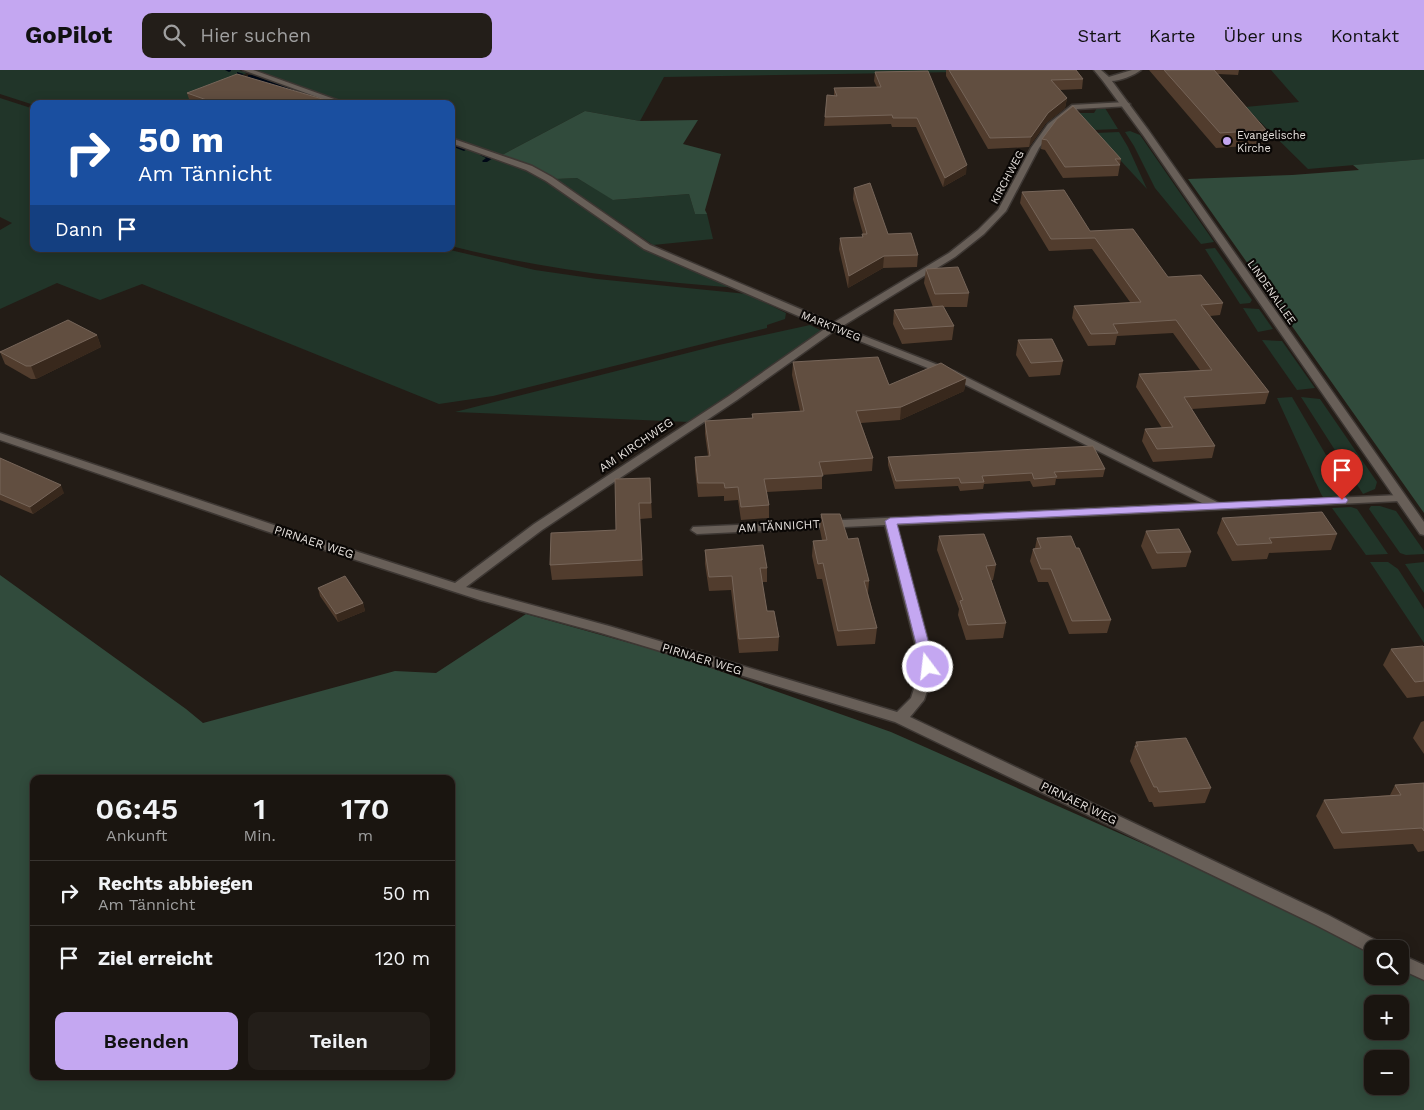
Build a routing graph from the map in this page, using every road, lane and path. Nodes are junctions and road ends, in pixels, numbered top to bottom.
1 (246, 70) edge
2 (1097, 70) edge
3 (1138, 70) edge
4 (1106, 80) junction
5 (332, 100) edge
6 (1126, 104) junction
7 (455, 141) edge
8 (833, 328) junction
9 (0, 436) edge
10 (1400, 498) junction
11 (1216, 506) junction
12 (890, 521) junction
13 (697, 530) dead end
14 (1424, 530) edge
15 (457, 588) junction
16 (900, 718) junction
17 (1364, 942) edge
18 (1409, 966) edge
19 (1424, 973) edge

1 - 5 street
2 - 4 street, LINDENALLEE
3 - 4 street
4 - 6 street, LINDENALLEE
6 - 8 street, KIRCHWEG
6 - 10 street, LINDENALLEE
7 - 8 street, MARKTWEG
8 - 11 street, MARKTWEG
8 - 15 street, AM KIRCHWEG
9 - 15 street, PIRNAER WEG
10 - 11 street, AM TÄNNICHT
10 - 14 street, LINDENALLEE
11 - 12 street, AM TÄNNICHT
12 - 13 street, AM TÄNNICHT
12 - 16 street
15 - 16 street, PIRNAER WEG
16 - 17 street, PIRNAER WEG
18 - 19 street

